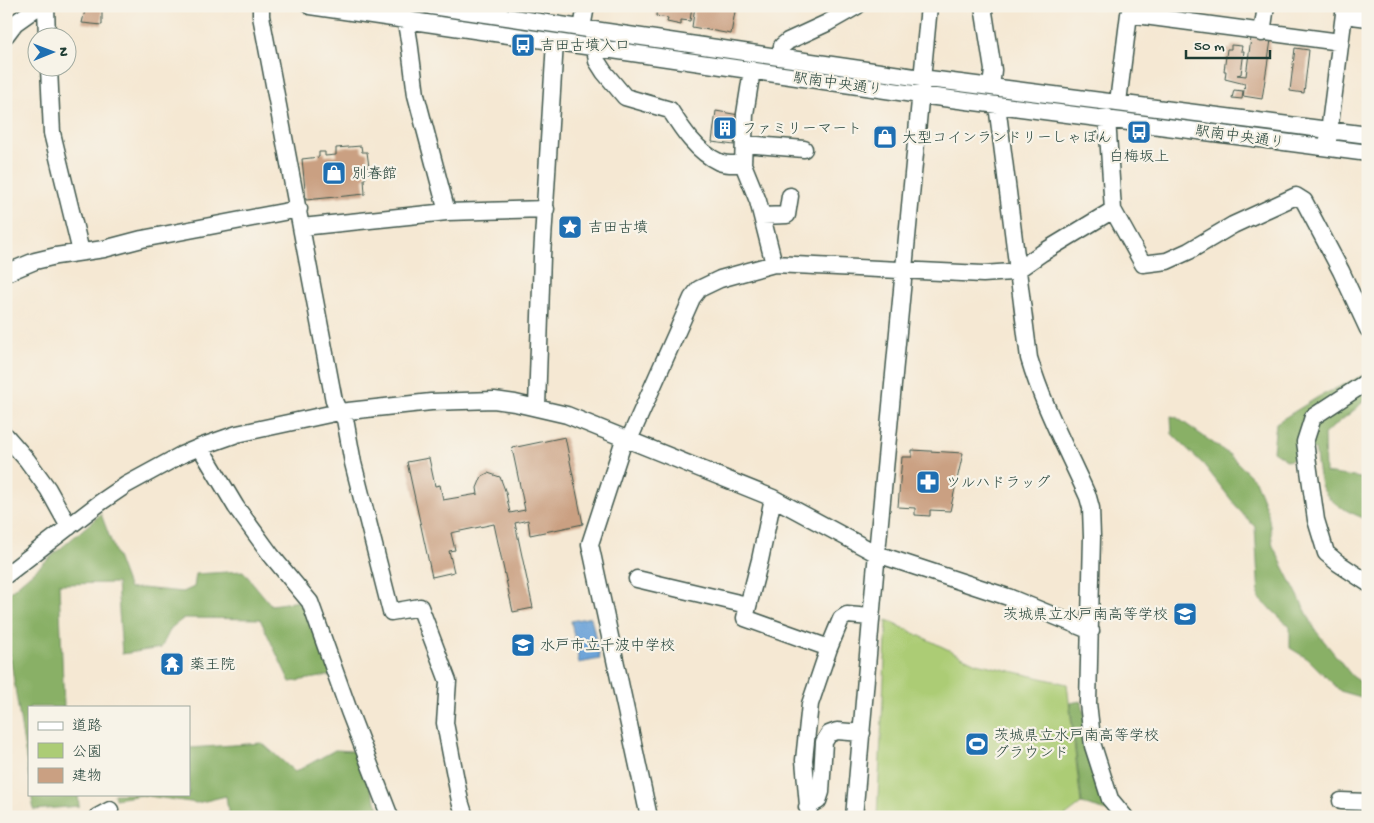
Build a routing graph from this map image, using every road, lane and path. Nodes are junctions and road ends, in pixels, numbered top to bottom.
1 (39, 6) edge
2 (46, 6) edge
3 (261, 6) edge
4 (310, 6) edge
5 (431, 6) edge
6 (586, 6) edge
7 (856, 6) edge
8 (929, 6) edge
9 (983, 6) edge
10 (1266, 6) edge
11 (1344, 11) edge
12 (405, 14) edge
13 (1368, 18) edge
14 (47, 28) edge
15 (582, 28) junction
16 (1262, 33) junction
17 (6, 35) edge
18 (555, 42) junction
19 (1340, 42) junction
20 (595, 48) junction
21 (780, 57) junction
22 (752, 70) junction
23 (49, 78) edge
24 (921, 78) junction
25 (991, 86) junction
26 (920, 95) junction
27 (1118, 102) junction
28 (998, 105) junction
29 (1107, 118) junction
30 (1329, 130) junction
31 (1368, 135) edge
32 (745, 144) junction
33 (1327, 147) junction
34 (804, 149) dead end
35 (1368, 153) edge
36 (743, 164) junction
37 (790, 196) dead end
38 (299, 209) junction
39 (546, 209) junction
40 (1113, 210) junction
41 (447, 212) junction
42 (762, 216) junction
43 (302, 227) junction
44 (81, 252) junction
45 (774, 264) junction
46 (904, 269) junction
47 (1019, 269) junction
48 (6, 273) edge
49 (1368, 329) edge
50 (1368, 381) edge
51 (537, 407) junction
52 (339, 412) junction
53 (6, 436) edge
54 (627, 439) junction
55 (200, 447) junction
56 (773, 498) junction
57 (69, 527) junction
58 (877, 554) junction
59 (6, 576) edge
60 (637, 579) dead end
61 (1368, 583) edge
62 (747, 605) junction
63 (871, 617) junction
64 (1091, 631) junction
65 (828, 648) junction
66 (862, 733) junction
67 (1341, 802) dead end
68 (1368, 802) edge
69 (808, 812) edge
70 (390, 817) edge
71 (465, 817) edge
72 (649, 817) edge
73 (854, 817) edge
74 (1125, 817) edge

1 - 17 street
2 - 14 street
3 - 38 street
4 - 12 street, 駅南中央通り
5 - 15 street, 駅南中央通り
6 - 15 street
7 - 21 street
8 - 24 street
9 - 25 street
10 - 16 street
11 - 13 street
11 - 19 street
12 - 18 street, 駅南中央通り
12 - 41 street
15 - 21 street, 駅南中央通り
16 - 19 street
16 - 27 street
18 - 20 street, 駅南中央通り
18 - 39 street
19 - 30 street
20 - 22 street, 駅南中央通り
20 - 36 street
21 - 24 street, 駅南中央通り
22 - 26 street, 駅南中央通り
22 - 32 street
23 - 44 street
24 - 25 street, 駅南中央通り
24 - 26 street
25 - 27 street, 駅南中央通り
26 - 28 street, 駅南中央通り
26 - 46 street
27 - 30 street, 駅南中央通り
28 - 29 street, 駅南中央通り
28 - 47 street
29 - 33 street, 駅南中央通り
29 - 40 street
30 - 31 street, 駅南中央通り
30 - 33 street
32 - 34 street
32 - 36 street
33 - 35 street, 駅南中央通り
36 - 42 street
37 - 42 street
38 - 43 street
38 - 44 street
39 - 41 street
39 - 51 street
40 - 47 street
40 - 49 street
41 - 43 street
42 - 45 street
43 - 52 street
44 - 48 street
45 - 46 street
45 - 54 street
46 - 47 street
46 - 58 street
47 - 64 street
50 - 61 street
51 - 52 street
51 - 54 street
52 - 55 street
52 - 71 street
53 - 57 street
54 - 56 street
54 - 72 street
55 - 57 street
55 - 70 street
56 - 58 street
56 - 62 street
57 - 59 street
58 - 63 street
58 - 64 street
60 - 62 street
62 - 65 street
63 - 65 street
63 - 66 street
64 - 74 street
65 - 69 street
66 - 69 street
66 - 73 street
67 - 68 street

